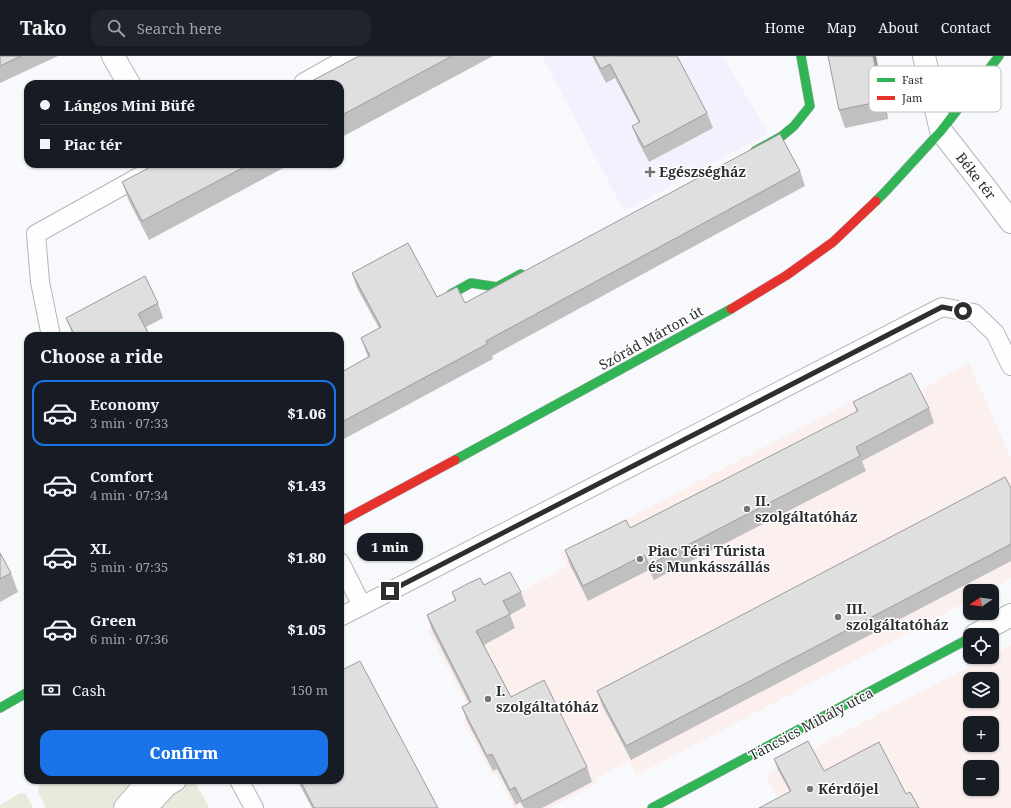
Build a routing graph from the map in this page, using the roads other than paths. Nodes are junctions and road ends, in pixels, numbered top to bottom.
1 (113, 56) edge
2 (355, 56) edge
3 (801, 56) edge
4 (924, 56) edge
5 (1000, 56) edge
6 (926, 66) edge
7 (992, 66) edge
8 (127, 80) edge
9 (312, 80) edge
10 (937, 112) edge
11 (956, 112) edge
12 (941, 131) junction
13 (747, 155) edge
14 (155, 168) edge
15 (1011, 222) edge
16 (532, 269) edge
17 (451, 294) edge
18 (50, 332) edge
19 (1011, 366) edge
20 (344, 520) edge
21 (344, 570) edge
22 (362, 606) junction
23 (344, 615) edge
24 (1011, 615) edge
25 (988, 628) edge
26 (963, 642) edge
27 (24, 694) edge
28 (0, 708) edge
29 (146, 784) edge
30 (169, 784) edge
31 (241, 784) edge
32 (125, 808) edge
33 (145, 808) edge
34 (254, 808) edge
35 (652, 808) edge

1 - 8 street
2 - 9 street
3 - 13 street
4 - 6 street
5 - 7 street, Szórád Márton út
10 - 12 street
11 - 12 street, Szórád Márton út
12 - 15 street, Béke tér
12 - 20 street, Szórád Márton út
14 - 18 lane
16 - 17 street
19 - 22 lane
21 - 22 lane
22 - 23 lane
24 - 25 street
26 - 35 street, Táncsics Mihály utca
27 - 28 street
29 - 32 street
30 - 33 street
31 - 34 lane

